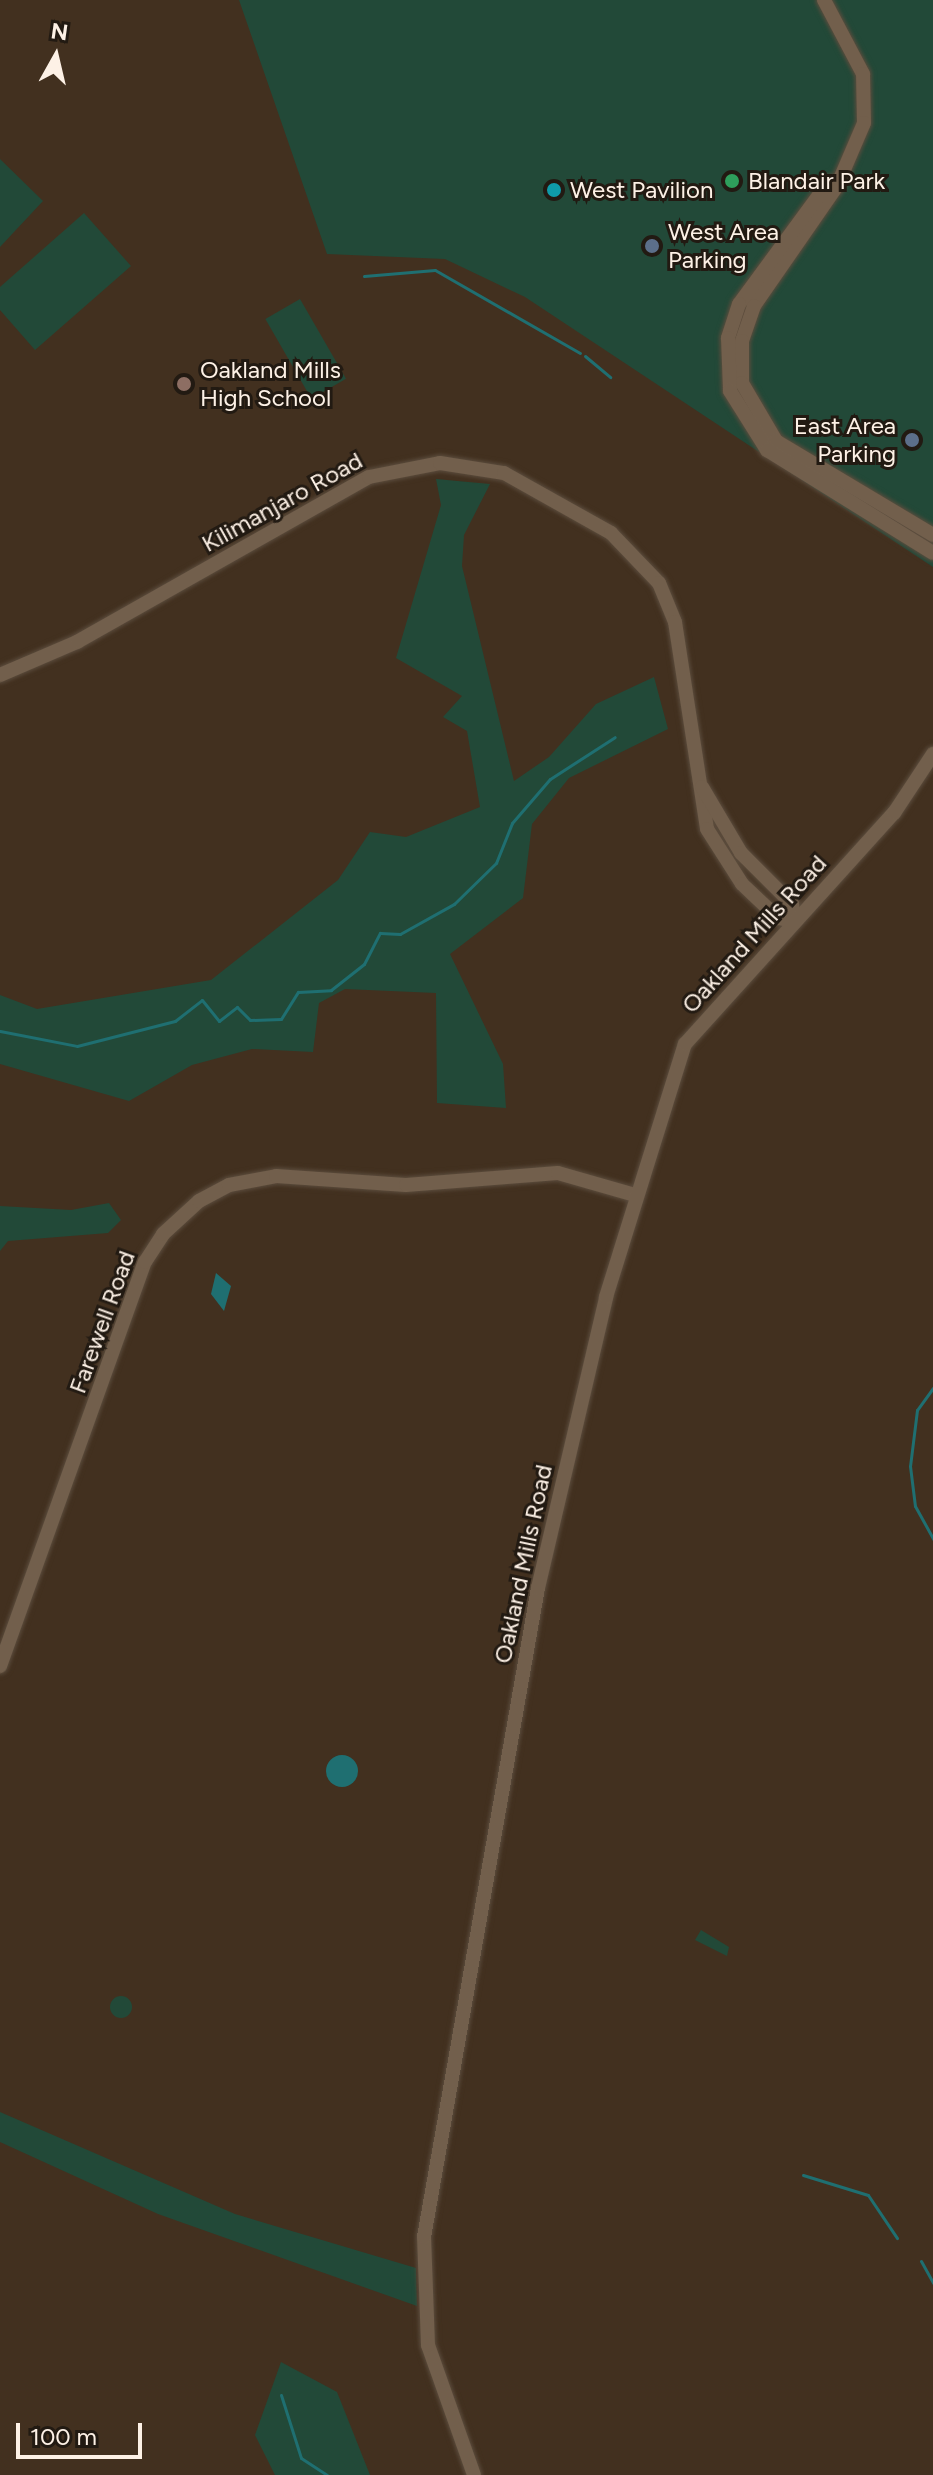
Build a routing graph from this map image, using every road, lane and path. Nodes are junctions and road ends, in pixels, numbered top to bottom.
1 (824, 0) edge
2 (846, 166) junction
3 (933, 535) edge
4 (933, 553) edge
5 (0, 675) edge
6 (933, 754) edge
7 (794, 921) junction
8 (635, 1195) junction
9 (0, 1666) edge
10 (474, 2475) edge

1 - 2 street
2 - 3 street
2 - 4 street
5 - 7 street, Kilimanjaro Road
6 - 7 street, Oakland Mills Road
7 - 8 street, Oakland Mills Road
8 - 9 street, Farewell Road
8 - 10 street, Oakland Mills Road

